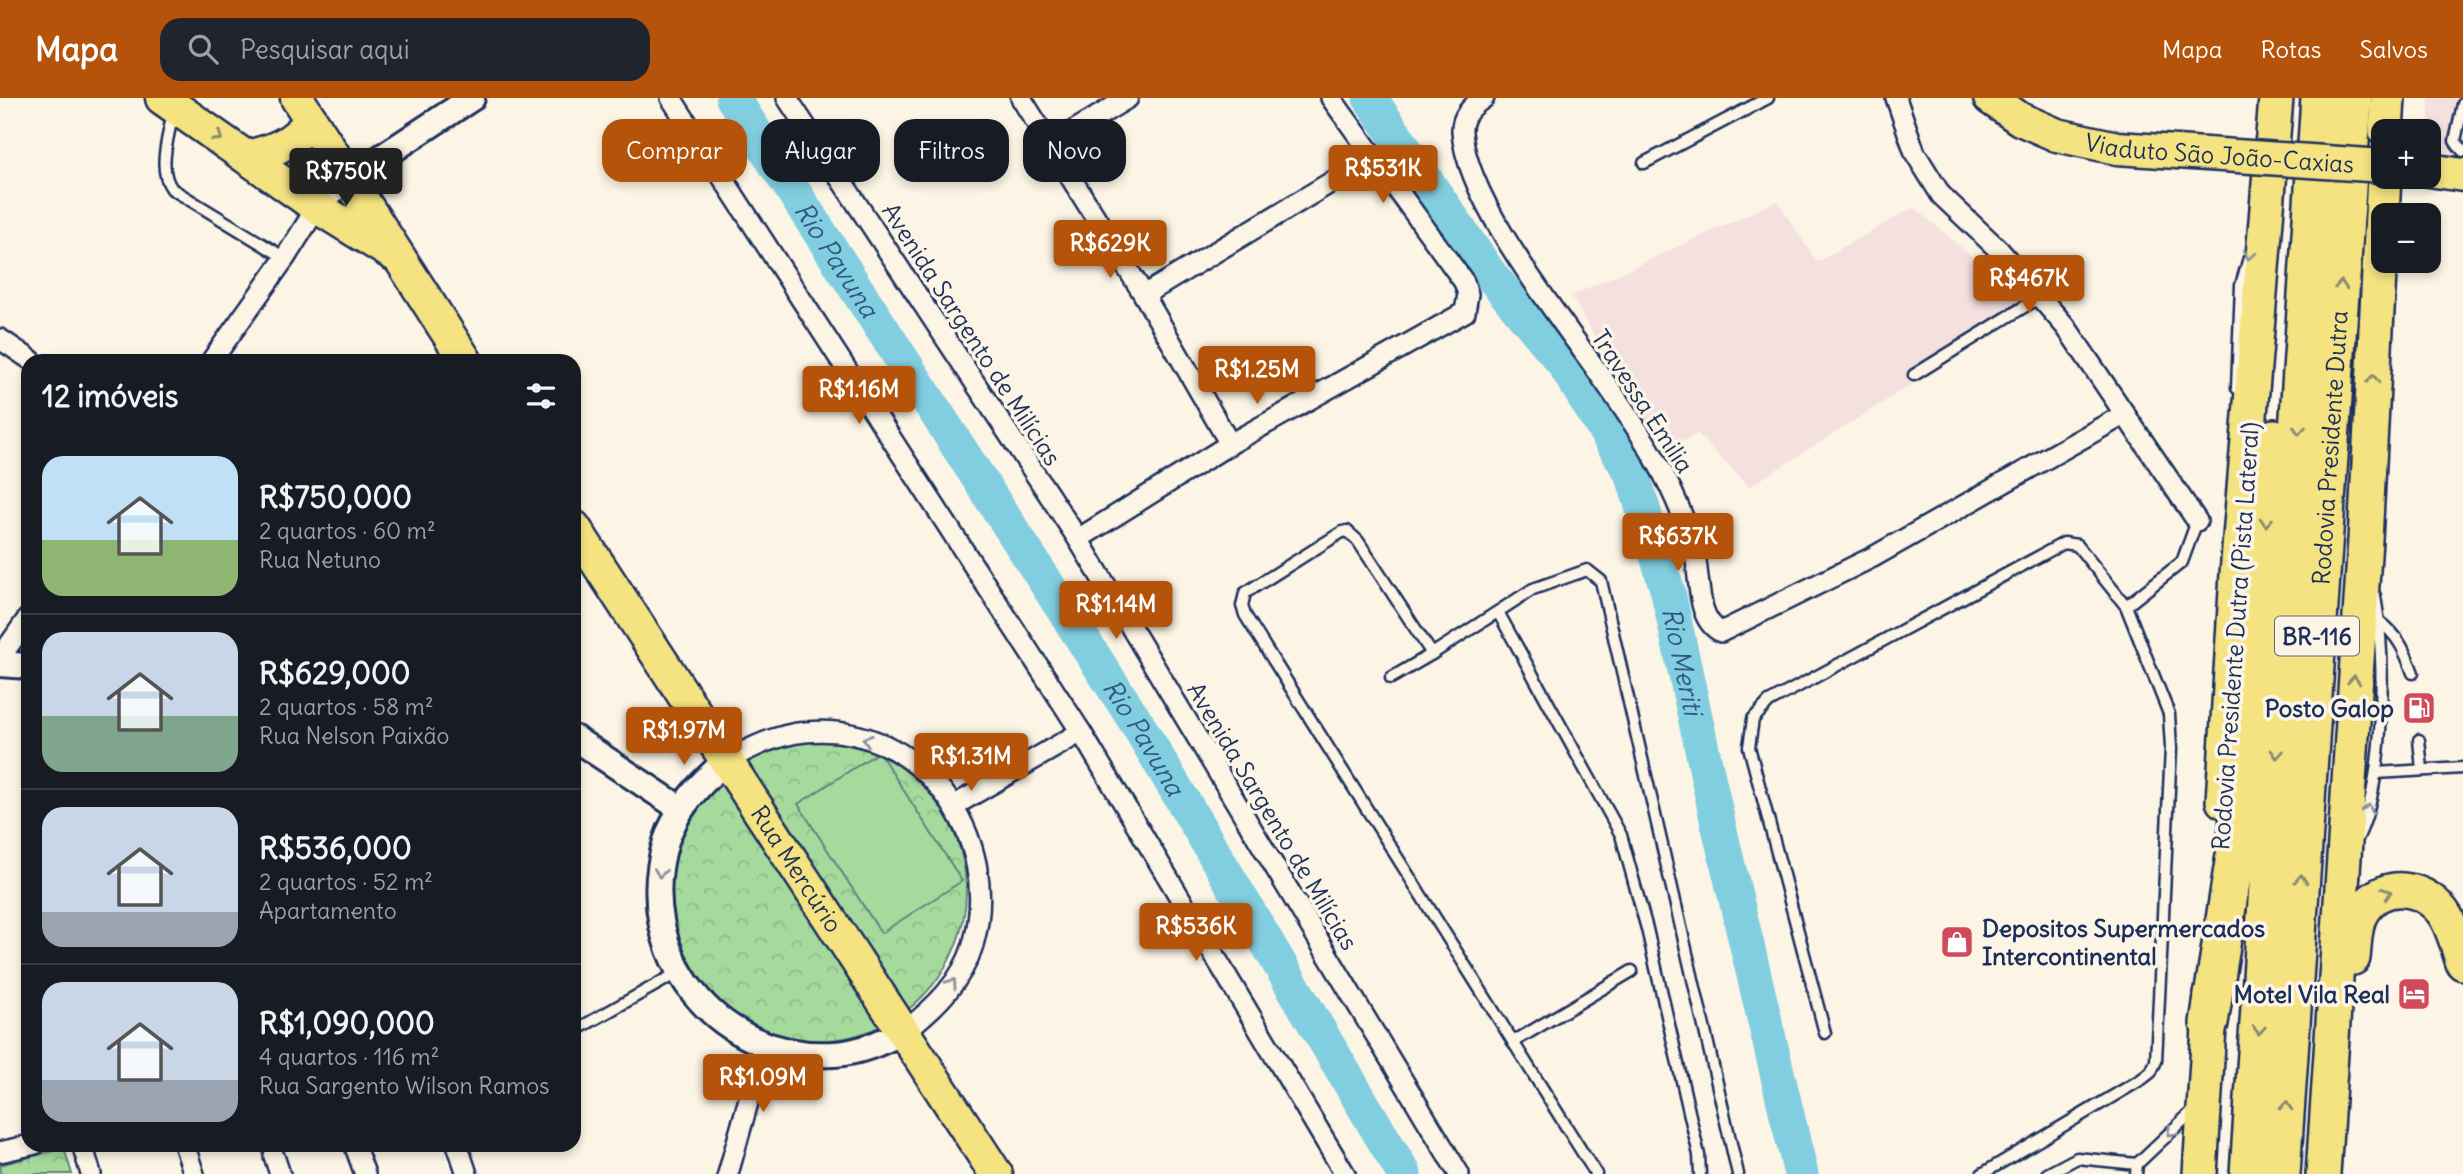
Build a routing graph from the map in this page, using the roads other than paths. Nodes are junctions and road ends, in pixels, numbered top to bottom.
1 (472, 98) edge
2 (671, 98) edge
3 (787, 98) edge
4 (1021, 98) edge
5 (1128, 98) edge
6 (1331, 98) edge
7 (1483, 98) edge
8 (1768, 98) edge
9 (1896, 98) edge
10 (1990, 98) edge
11 (2276, 98) edge
12 (2320, 98) edge
13 (2353, 98) edge
14 (2388, 98) edge
15 (168, 102) edge
16 (2463, 104) edge
17 (304, 109) edge
18 (1034, 119) edge
19 (1093, 119) edge
20 (2387, 119) edge
21 (2463, 151) edge
22 (246, 157) junction
23 (1373, 157) junction
24 (1644, 163) dead end
25 (2371, 165) edge
26 (2441, 172) edge
27 (2463, 175) edge
28 (348, 179) junction
29 (1073, 182) edge
30 (2383, 189) edge
31 (317, 207) junction
32 (2311, 239) junction
33 (398, 257) junction
34 (285, 258) junction
35 (1144, 295) junction
36 (2040, 297) junction
37 (0, 338) edge
38 (23, 354) edge
39 (216, 354) edge
40 (461, 354) edge
41 (1914, 375) dead end
42 (2125, 414) junction
43 (1230, 444) junction
44 (2197, 521) joint
45 (581, 538) edge
46 (1078, 539) junction
47 (2365, 540) junction
48 (2126, 606) junction
49 (1498, 612) junction
50 (2379, 621) junction
51 (21, 628) edge
52 (1432, 654) junction
53 (0, 657) edge
54 (0, 664) edge
55 (21, 666) edge
56 (2413, 673) dead end
57 (1391, 678) dead end
58 (1081, 732) junction
59 (2419, 740) dead end
60 (581, 743) edge
61 (726, 761) junction
62 (2463, 768) edge
63 (2422, 769) junction
64 (2376, 773) junction
65 (955, 805) junction
66 (681, 809) junction
67 (2340, 872) junction
68 (2463, 963) edge
69 (1632, 971) dead end
70 (679, 972) junction
71 (2210, 1023) junction
72 (581, 1027) edge
73 (905, 1031) junction
74 (1825, 1033) dead end
75 (1513, 1042) junction
76 (764, 1045) junction
77 (2328, 1090) junction
78 (2205, 1100) junction
79 (21, 1147) edge
80 (0, 1152) edge
81 (84, 1152) edge
82 (187, 1152) edge
83 (357, 1152) edge
84 (460, 1152) edge
85 (2136, 1169) edge
86 (91, 1174) edge
87 (194, 1174) edge
88 (365, 1174) edge
89 (467, 1174) edge
90 (728, 1174) edge
91 (996, 1174) edge
92 (1345, 1174) edge
93 (1459, 1174) edge
94 (1596, 1174) edge
95 (1700, 1174) edge
96 (1738, 1174) edge
97 (1982, 1174) edge
98 (2047, 1174) edge
99 (2200, 1174) edge
100 (2249, 1174) edge
101 (2281, 1174) edge
102 (2323, 1174) edge

1 - 28 street
2 - 58 street
3 - 46 street, Avenida Sargento de Milícias
4 - 18 street
5 - 19 street
6 - 23 street
7 - 42 street, Travessa Emilia
8 - 24 lane
9 - 36 street
10 - 25 main road, Viaduto São João-Caxias, bridge
11 -> 71 highway, Rodovia Presidente Dutra (Pista Lateral)
12 - 32 highway, Rodovia Presidente Dutra / BR-116
101 -> 13 highway, Rodovia Presidente Dutra / BR-116
14 - 20 highway
15 -> 22 main road
15 - 34 lane
16 - 21 lane
17 - 22 main road
17 - 28 main road
22 - 31 main road
23 - 35 street
23 - 43 street
26 - 27 main road
28 - 31 street
28 - 33 main road
29 - 35 street
47 -> 30 highway, BR-116
31 - 33 main road
31 - 34 street
32 -> 71 highway
32 -> 100 highway, Rodovia Presidente Dutra / BR-116
33 - 40 main road
34 - 39 street
35 - 43 street
36 - 41 lane
36 - 42 street
37 - 38 street
42 - 44 street
43 - 46 street
44 - 48 lane
45 - 61 main road, Rua Mercúrio
46 - 93 street, Avenida Sargento de Milícias
47 - 50 lane
67 -> 47 highway, BR-116
48 - 74 lane
48 - 97 lane
49 - 52 lane
49 - 95 lane
49 - 96 lane
50 - 56 lane
50 - 64 lane
51 - 53 street
52 - 57 lane
52 - 75 lane
54 - 55 street
58 - 65 street
58 - 92 street
59 - 63 lane
60 - 66 street
65 -> 61 street
61 - 66 street
61 - 73 main road, Rua Mercúrio
62 - 63 lane
63 - 64 lane
67 -> 64 lane
73 -> 65 street
66 -> 70 street
67 - 77 highway, BR-116
77 -> 68 highway
69 - 75 lane
70 - 72 lane
70 - 76 street
71 - 78 highway, Rodovia Presidente Dutra (Pista Lateral)
73 - 76 street
73 - 91 main road, Rua Mercúrio
75 - 94 lane
76 - 90 street
77 - 102 highway, BR-116
78 -> 85 lane
78 - 99 highway, Rodovia Presidente Dutra (Pista Lateral)
79 - 80 street
81 - 86 street
82 - 87 street
83 - 88 street
84 - 89 street
85 - 98 lane

